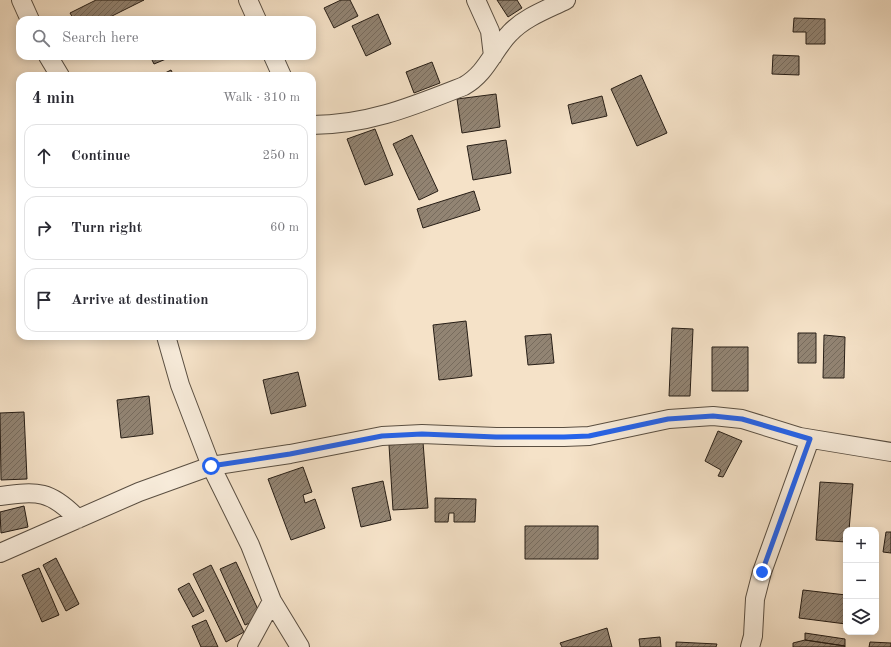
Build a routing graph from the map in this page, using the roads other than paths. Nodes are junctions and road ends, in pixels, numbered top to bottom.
1 (21, 0) edge
2 (248, 0) edge
3 (476, 0) edge
4 (566, 0) edge
5 (28, 16) edge
6 (255, 16) edge
7 (490, 31) junction
8 (510, 33) junction
9 (493, 56) junction
10 (50, 60) edge
11 (275, 60) edge
12 (58, 72) edge
13 (280, 72) edge
14 (316, 125) edge
15 (167, 340) edge
16 (810, 439) junction
17 (891, 452) edge
18 (211, 466) junction
19 (0, 496) edge
20 (78, 519) junction
21 (0, 553) edge
22 (272, 601) junction
23 (247, 647) edge
24 (300, 647) edge
25 (750, 647) edge

1 - 5 street
2 - 6 street
3 - 7 street
4 - 8 street
7 - 8 street
7 - 9 street
8 - 9 street
9 - 14 street
10 - 12 street
11 - 13 street
15 - 18 street
16 - 17 street
16 - 18 street
16 - 25 street
18 - 20 street
18 - 22 street
19 - 20 street
20 - 21 street
22 - 23 street
22 - 24 street

